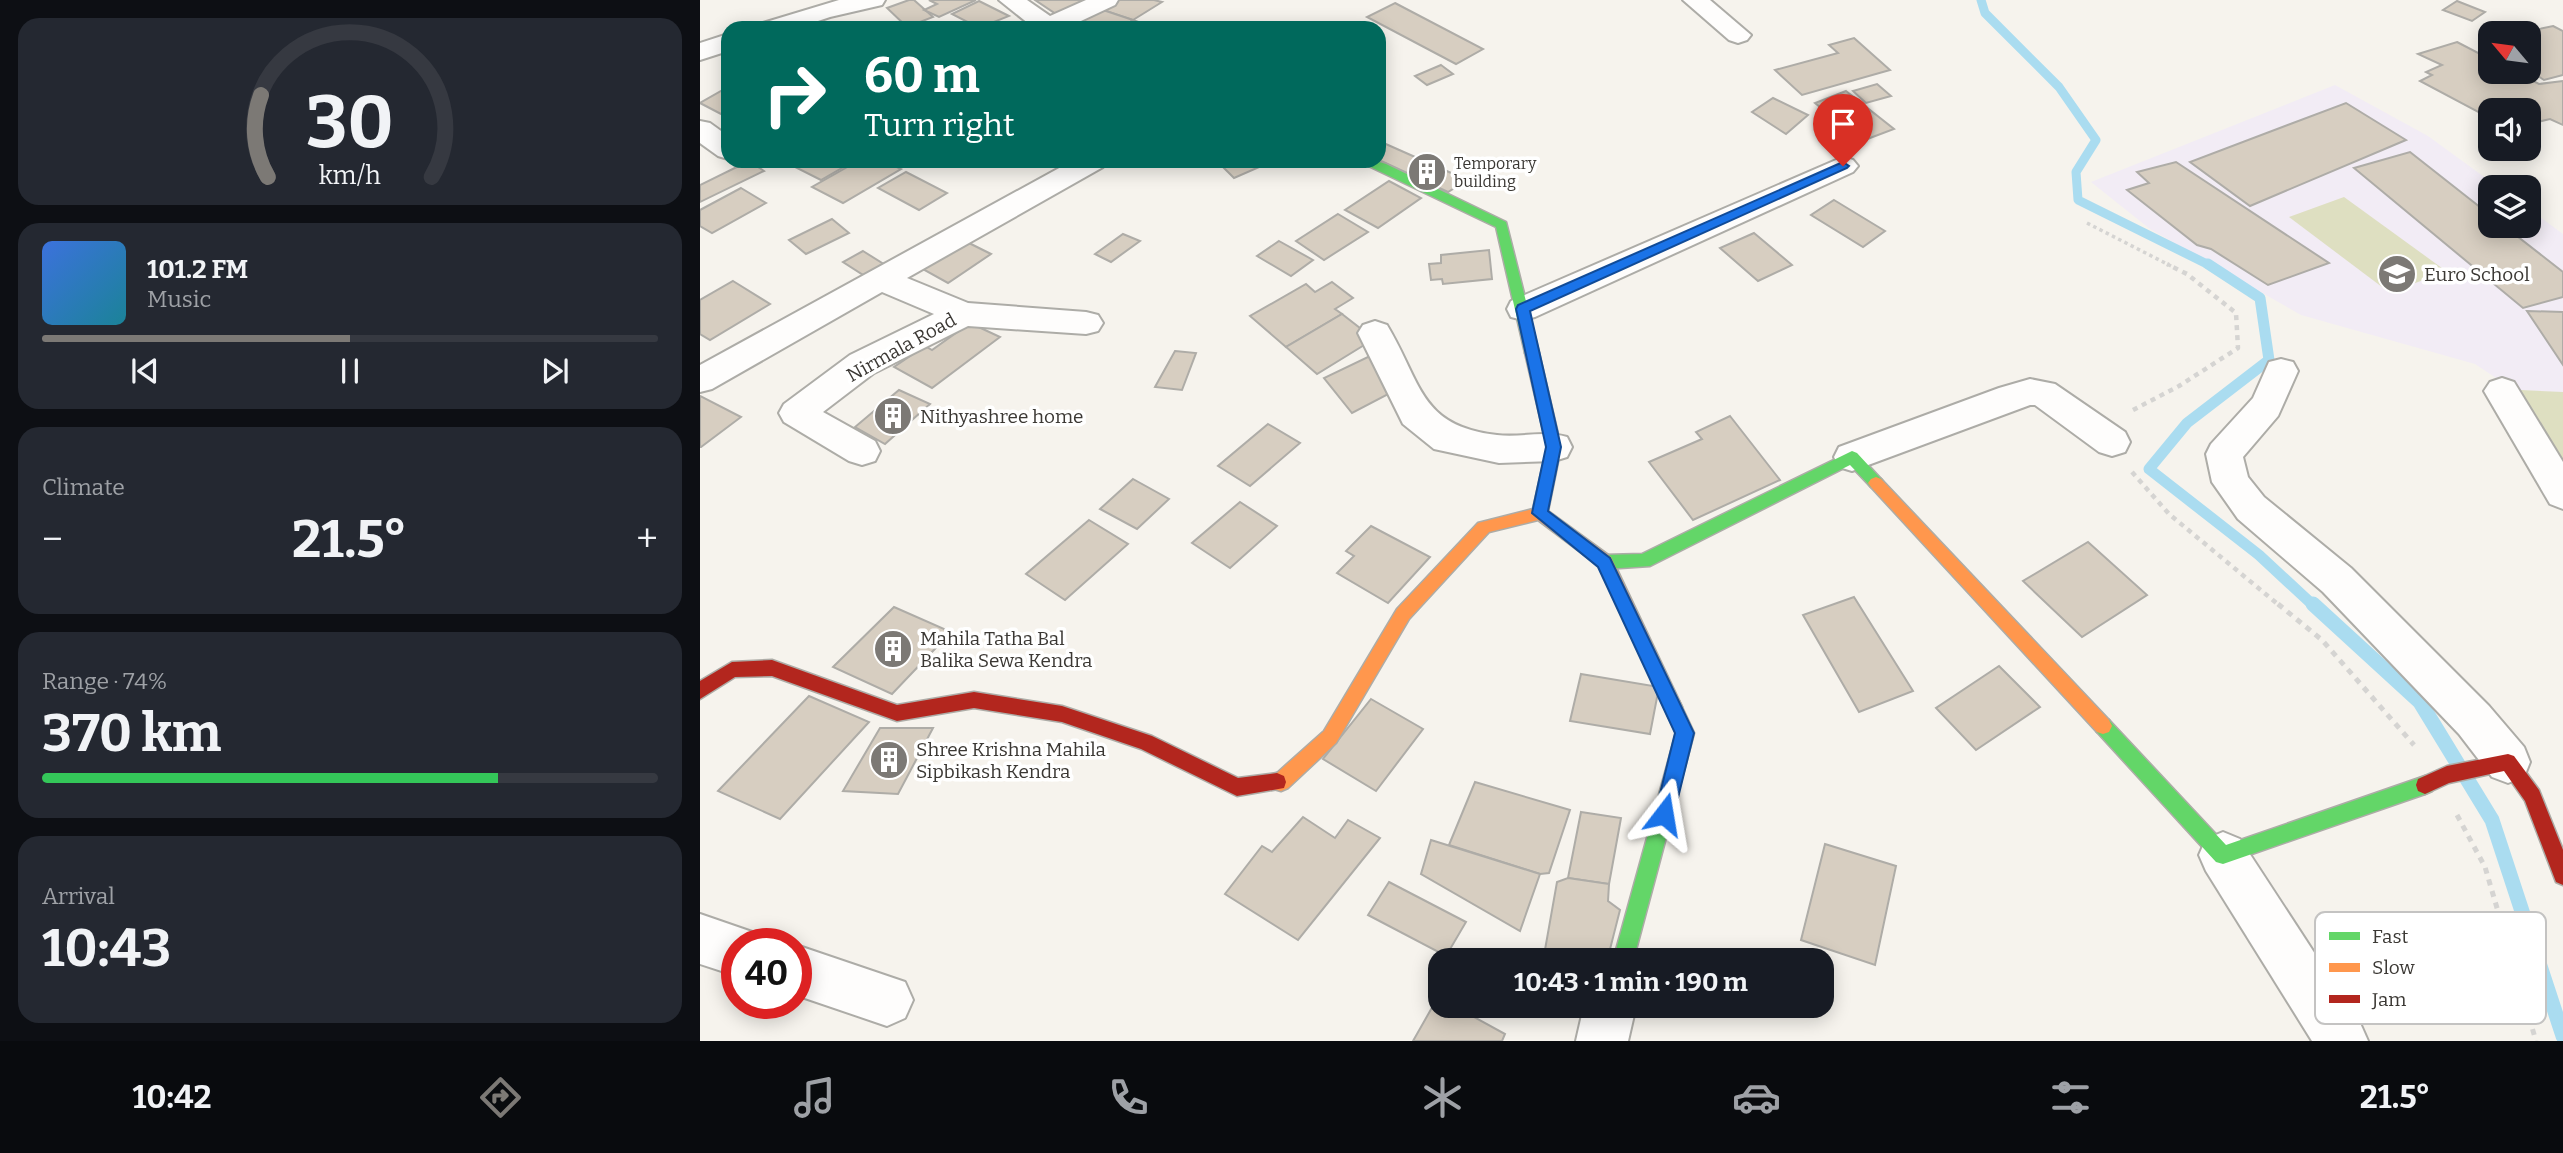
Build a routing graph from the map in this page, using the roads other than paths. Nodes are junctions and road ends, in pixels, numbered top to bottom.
1 (873, 0) edge
2 (1010, 0) edge
3 (1105, 0) edge
4 (1695, 0) edge
5 (793, 21) edge
6 (1040, 21) edge
7 (1061, 21) edge
8 (1738, 35) dead end
9 (721, 45) edge
10 (700, 52) edge
11 (700, 129) edge
12 (721, 145) edge
13 (1843, 166) dead end
14 (1080, 168) edge
15 (1384, 168) edge
16 (880, 279) junction
17 (1523, 309) junction
18 (963, 314) junction
19 (1086, 323) dead end
20 (1376, 332) dead end
21 (2281, 371) dead end
22 (700, 380) edge
23 (2502, 391) dead end
24 (2112, 442) dead end
25 (1554, 447) junction
26 (862, 451) dead end
27 (1852, 457) junction
28 (2563, 494) edge
29 (1540, 513) junction
30 (1605, 562) junction
31 (700, 691) edge
32 (2504, 763) junction
33 (2223, 855) junction
34 (2563, 875) edge
35 (700, 939) edge
36 (721, 946) edge
37 (1627, 948) edge
38 (812, 975) edge
39 (2315, 999) edge
40 (887, 1000) dead end
41 (1607, 1018) edge
42 (2331, 1024) edge
43 (1602, 1041) edge
44 (2342, 1041) edge

1 - 5 street
2 - 6 street
3 - 7 street
4 - 8 street
9 - 10 street
11 - 12 street
13 - 17 street
14 - 16 street
15 - 17 street
16 - 18 street, Nirmala Road
16 - 22 street
17 - 25 street
18 - 19 street
18 - 26 street, Nirmala Road
20 - 25 street
21 - 32 street
23 - 28 street
24 - 27 street
25 - 29 street
27 - 30 street
27 - 33 street
29 - 30 street
29 - 31 street
30 - 37 street
32 - 33 street
32 - 34 street
33 - 39 street
35 - 36 street
38 - 40 street
41 - 43 street
42 - 44 street

